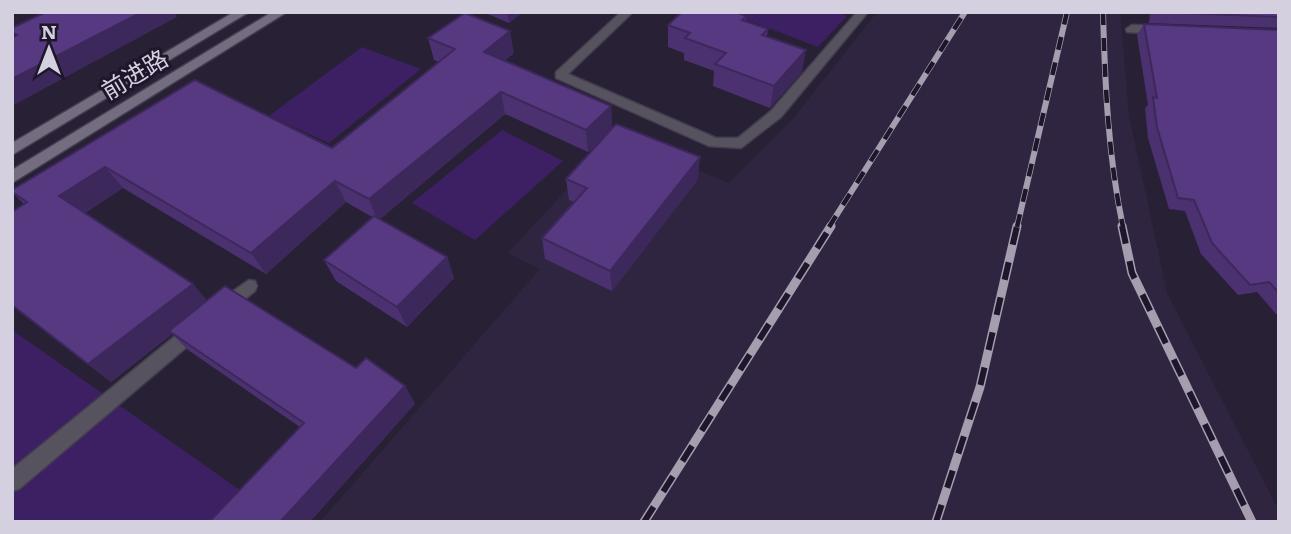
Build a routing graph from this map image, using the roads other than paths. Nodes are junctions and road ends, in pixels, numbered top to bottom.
1 (243, 12) edge
2 (281, 12) edge
3 (628, 12) edge
4 (863, 12) edge
5 (1132, 29) dead end
6 (1172, 31) edge
7 (12, 150) edge
8 (12, 177) edge
9 (248, 286) dead end
10 (12, 482) edge

1 - 7 main road, 前进路
2 - 8 main road, 前进路
3 - 4 lane
5 - 6 street
9 - 10 lane

